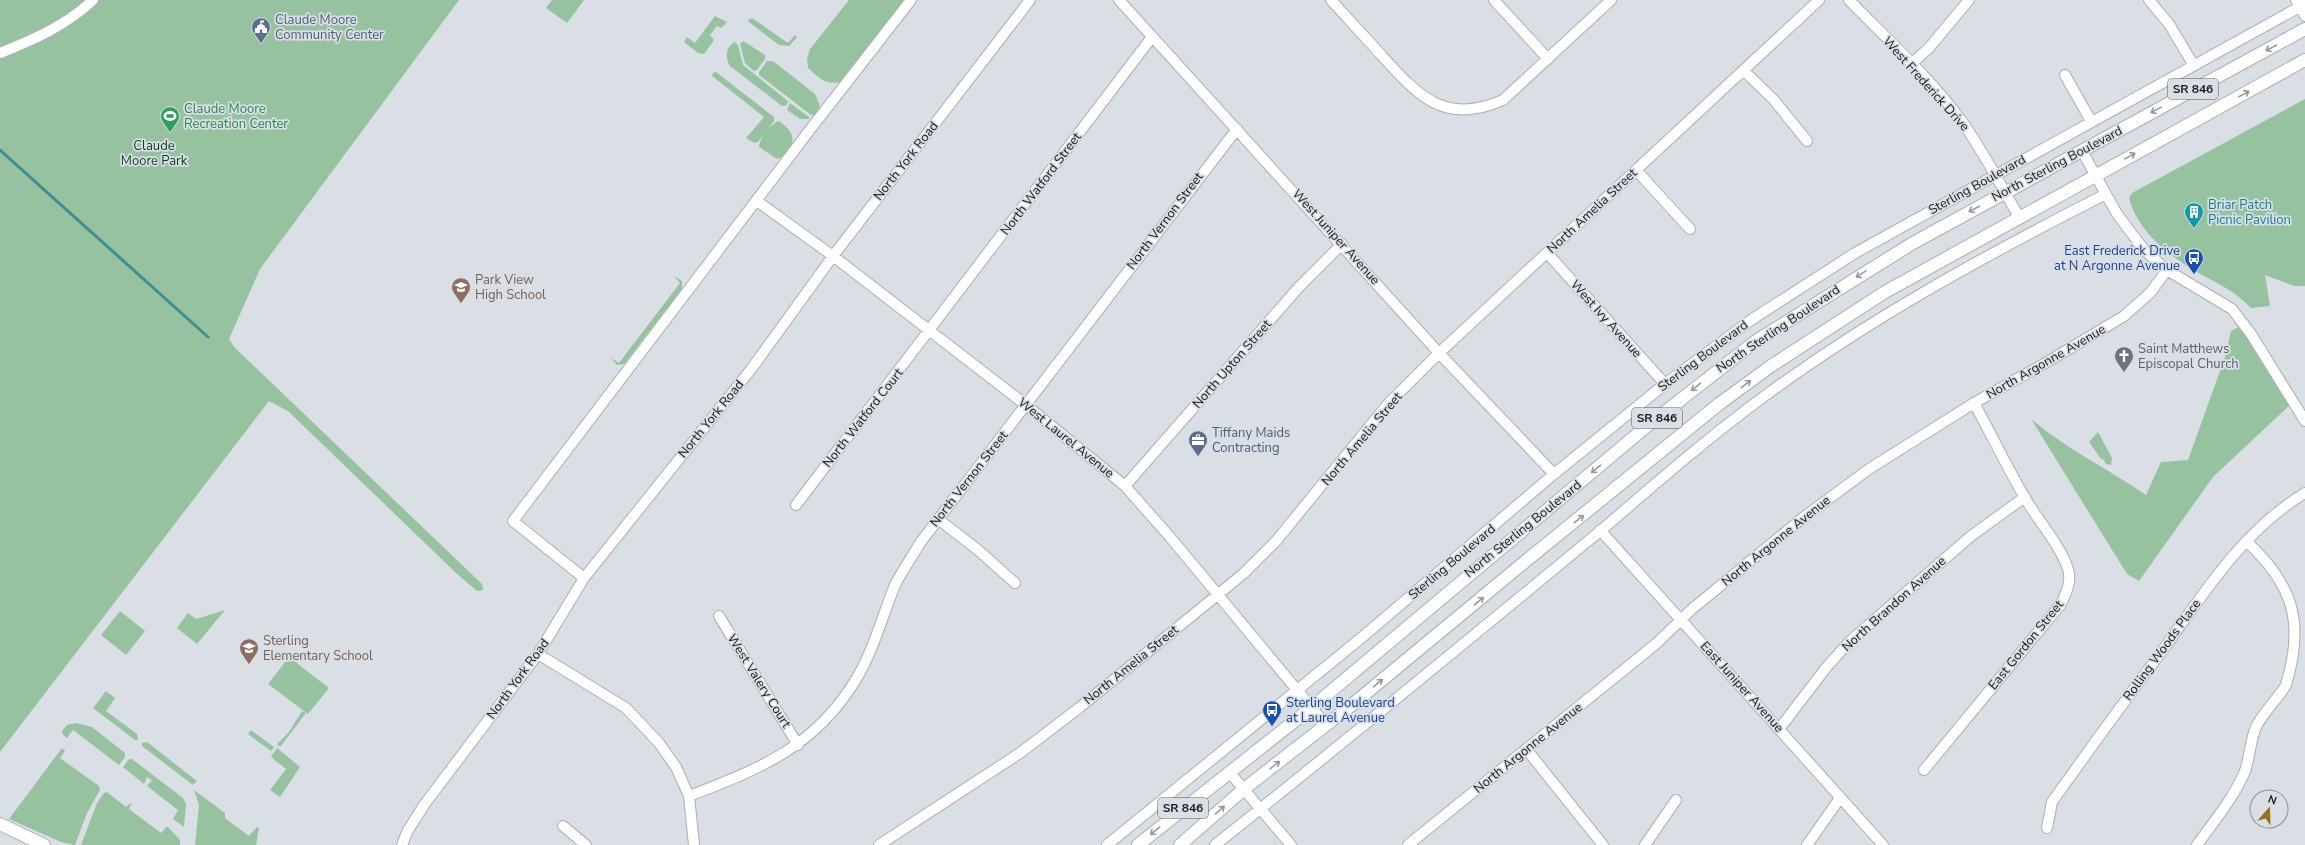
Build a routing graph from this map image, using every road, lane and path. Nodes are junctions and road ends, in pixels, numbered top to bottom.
1 (93, 0) edge
2 (912, 0) edge
3 (1030, 0) edge
4 (1119, 0) edge
5 (1331, 0) edge
6 (1494, 0) edge
7 (1610, 0) edge
8 (1819, 0) edge
9 (1849, 0) edge
10 (1969, 0) edge
11 (2149, 0) edge
12 (2302, 7) edge
13 (2305, 29) edge
14 (1152, 37) junction
15 (0, 53) edge
16 (1548, 59) junction
17 (2305, 60) edge
18 (1911, 64) junction
19 (2194, 64) junction
20 (1744, 71) junction
21 (2065, 75) dead end
22 (2091, 121) junction
23 (1237, 129) junction
24 (1807, 141) dead end
25 (2082, 151) junction
26 (1636, 170) junction
27 (1995, 174) junction
28 (2096, 175) junction
29 (2005, 192) junction
30 (2106, 194) junction
31 (757, 201) junction
32 (2019, 217) junction
33 (1690, 229) dead end
34 (1342, 244) junction
35 (1547, 253) junction
36 (833, 256) junction
37 (2167, 270) junction
38 (930, 331) junction
39 (1439, 353) junction
40 (1664, 384) junction
41 (1974, 403) junction
42 (1026, 405) junction
43 (2305, 421) edge
44 (1554, 474) junction
45 (1125, 486) junction
46 (2305, 493) edge
47 (2025, 497) junction
48 (796, 505) dead end
49 (938, 519) junction
50 (1600, 530) junction
51 (2246, 541) junction
52 (584, 578) junction
53 (1015, 583) dead end
54 (1218, 595) junction
55 (719, 616) dead end
56 (1681, 619) junction
57 (538, 654) junction
58 (1296, 690) junction
59 (1311, 708) junction
60 (1326, 725) junction
61 (1780, 728) junction
62 (798, 745) junction
63 (1527, 750) junction
64 (1924, 770) dead end
65 (1230, 773) junction
66 (1244, 789) junction
67 (689, 796) junction
68 (1840, 798) junction
69 (1676, 800) dead end
70 (1262, 808) junction
71 (0, 824) edge
72 (563, 826) dead end
73 (2047, 828) dead end
74 (44, 845) edge
75 (402, 845) edge
76 (586, 845) edge
77 (694, 845) edge
78 (879, 845) edge
79 (1107, 845) edge
80 (1138, 845) edge
81 (1180, 845) edge
82 (1216, 845) edge
83 (1291, 845) edge
84 (1408, 845) edge
85 (1603, 845) edge
86 (1644, 845) edge
87 (1807, 845) edge
88 (1883, 845) edge
89 (2197, 845) edge

1 - 15 street
2 - 31 street
3 - 36 street, North York Road
4 - 14 street, West Juniper Avenue
5 - 16 street
6 - 16 street
7 - 16 street
8 - 20 street, North Amelia Street
9 - 18 street, West Frederick Drive
10 - 18 street
11 - 19 street
12 - 19 street, Sterling Boulevard
13 -> 25 main road, North Sterling Boulevard / SR 846
14 - 23 street, West Juniper Avenue
14 - 38 street, North Watford Street
28 -> 17 main road, North Sterling Boulevard / SR 846
18 - 27 street, West Frederick Drive
19 - 22 street, Sterling Boulevard
20 - 24 street
20 - 26 street, North Amelia Street
21 - 22 street
22 - 27 street, Sterling Boulevard
23 - 34 street, West Juniper Avenue
23 - 42 street, North Vernon Street
25 - 28 street
25 - 29 main road, North Sterling Boulevard / SR 846
26 - 33 street
26 - 35 street, North Amelia Street
27 - 29 street, West Frederick Drive
27 - 40 street, Sterling Boulevard
28 - 30 street
28 - 32 main road, North Sterling Boulevard / SR 846
29 - 32 street, West Frederick Drive
29 -> 59 main road, North Sterling Boulevard / SR 846
30 - 37 street
30 - 50 street
31 - 36 street, West Laurel Avenue
31 - 52 street
60 -> 32 main road, North Sterling Boulevard / SR 846
34 - 39 street, West Juniper Avenue
34 - 45 street, North Upton Street
35 - 39 street, North Amelia Street
35 - 40 street, West Ivy Avenue
36 - 38 street, West Laurel Avenue
36 - 52 street, North York Road
37 - 41 street, North Argonne Avenue
37 - 43 street
38 - 42 street, West Laurel Avenue
38 - 48 street, North Watford Court
39 - 44 street, West Juniper Avenue
39 - 54 street, North Amelia Street
40 - 44 street, Sterling Boulevard
41 - 47 street, East Gordon Street
41 - 56 street, North Argonne Avenue
42 - 45 street, West Laurel Avenue
42 - 49 street, North Vernon Street
44 - 58 street, Sterling Boulevard
45 - 54 street, West Laurel Avenue
46 - 51 street, Rolling Woods Place
47 - 61 street, North Brandon Avenue
47 - 64 street, East Gordon Street
49 - 53 street
49 - 62 street, North Vernon Street
50 - 56 street, East Juniper Avenue
50 - 70 street
51 - 73 street, Rolling Woods Place
51 - 89 street
52 - 57 street, North York Road
54 - 58 street, West Laurel Avenue
54 - 78 street, North Amelia Street
55 - 62 street, West Valery Court
56 - 61 street, East Juniper Avenue
56 - 63 street, North Argonne Avenue
57 - 67 street
57 - 75 street, North York Road
58 - 59 street, West Laurel Avenue
58 - 79 street, Sterling Boulevard
59 - 60 street, West Laurel Avenue
59 - 65 main road, North Sterling Boulevard / SR 846
66 -> 60 main road, North Sterling Boulevard / SR 846
61 - 68 street, East Juniper Avenue
62 - 67 street, North Vernon Street
63 - 84 street, North Argonne Avenue
63 - 85 street
65 - 66 street
65 -> 80 main road, North Sterling Boulevard / SR 846
66 - 70 street
81 -> 66 main road, North Sterling Boulevard / SR 846
67 - 77 street
68 - 87 street
68 - 88 street, East Juniper Avenue
69 - 86 street
70 - 82 street
70 - 83 street
71 - 74 main road
72 - 76 street

